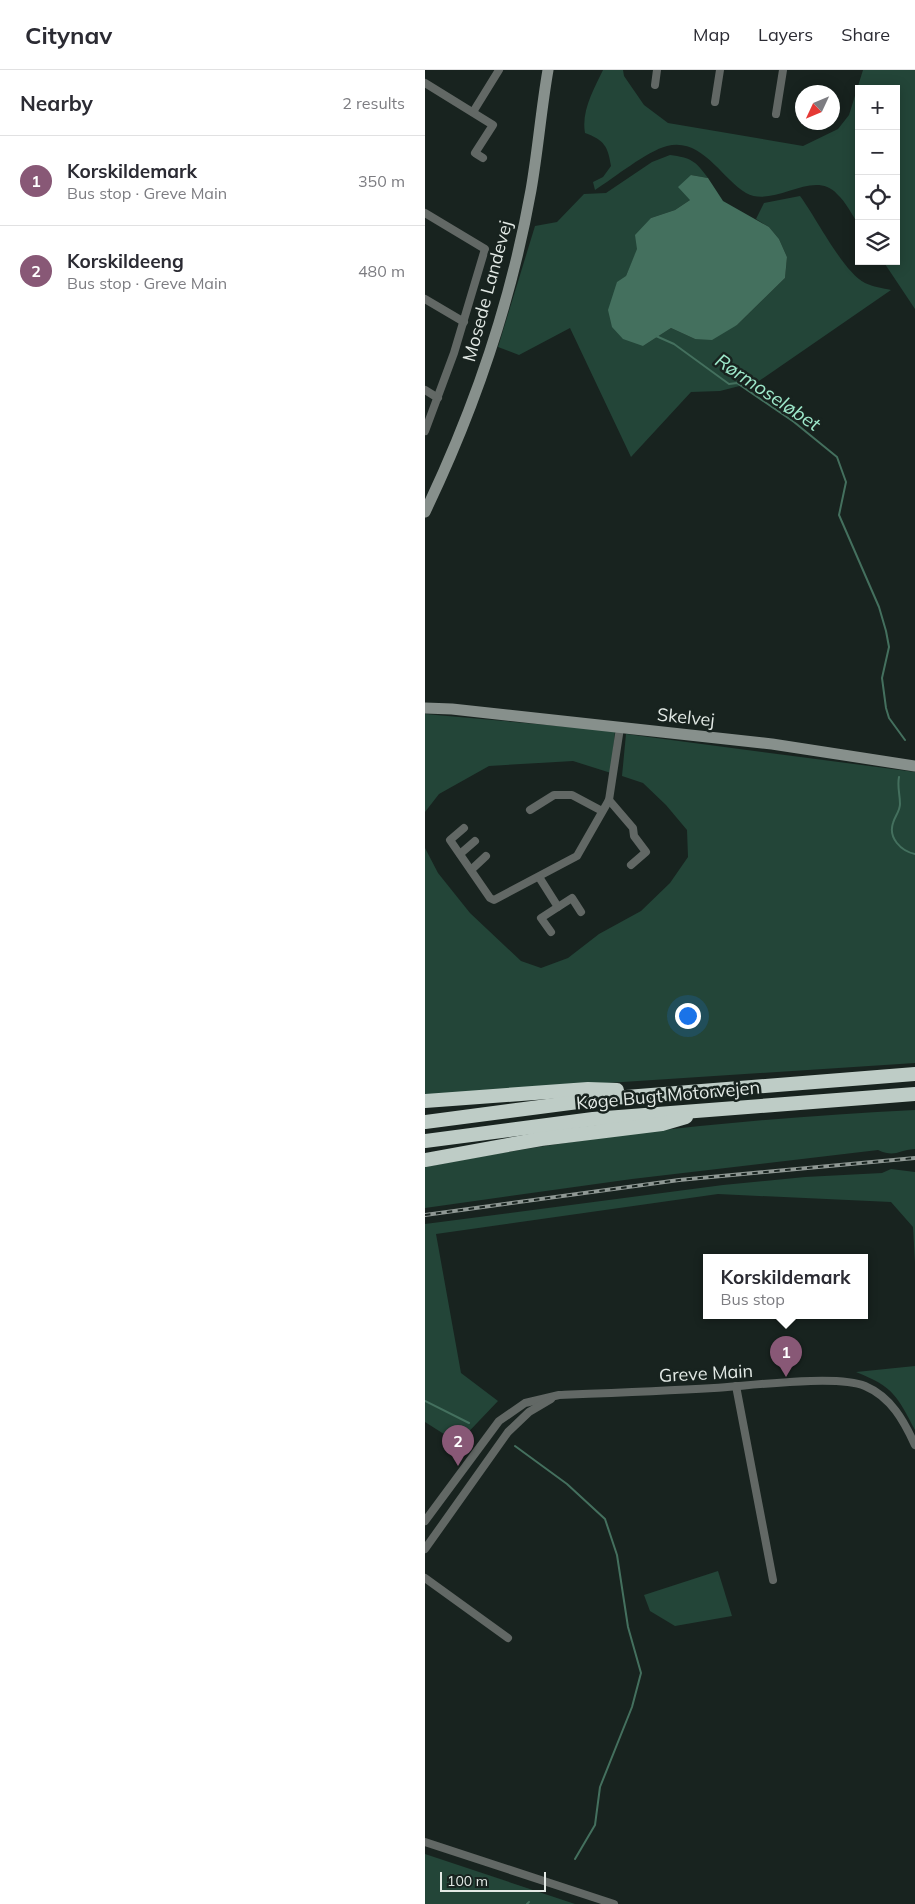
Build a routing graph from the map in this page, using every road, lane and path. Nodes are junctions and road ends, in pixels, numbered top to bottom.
1 (499, 70) edge
2 (548, 70) edge
3 (657, 70) edge
4 (720, 70) edge
5 (783, 70) edge
6 (425, 83) edge
7 (655, 85) dead end
8 (715, 102) dead end
9 (473, 112) junction
10 (776, 114) dead end
11 (483, 158) dead end
12 (425, 213) edge
13 (425, 299) edge
14 (464, 322) junction
15 (425, 390) edge
16 (438, 398) junction
17 (425, 431) edge
18 (425, 512) edge
19 (425, 700) edge
20 (425, 708) edge
21 (453, 709) junction
22 (620, 728) junction
23 (915, 766) edge
24 (609, 800) junction
25 (530, 810) dead end
26 (602, 811) junction
27 (463, 828) dead end
28 (475, 841) dead end
29 (460, 854) junction
30 (486, 856) dead end
31 (631, 865) dead end
32 (471, 870) junction
33 (539, 877) junction
34 (558, 907) junction
35 (581, 912) dead end
36 (551, 932) dead end
37 (915, 1074) edge
38 (688, 1091) junction
39 (915, 1094) edge
40 (425, 1101) edge
41 (714, 1109) junction
42 (425, 1122) edge
43 (425, 1141) edge
44 (425, 1160) edge
45 (736, 1386) junction
46 (559, 1395) junction
47 (915, 1445) edge
48 (425, 1521) edge
49 (425, 1548) edge
50 (425, 1578) edge
51 (773, 1580) dead end
52 (508, 1638) dead end
53 (425, 1842) edge
54 (614, 1904) edge

1 - 9 street
2 - 18 street, Mosede Landevej
3 - 7 street
4 - 8 street
5 - 10 street
6 - 9 street
9 - 11 street
12 - 14 street
13 - 14 street
14 - 16 street
15 - 16 street
16 - 17 street
19 - 21 street, Skelvej
20 - 21 street, Skelvej
21 - 22 street, Skelvej
22 - 23 street, Skelvej
22 - 24 street
24 - 26 street
24 - 31 street
25 - 26 street
26 - 33 street
27 - 29 street
28 - 29 street
29 - 32 street
30 - 32 street
32 - 33 street
33 - 34 street
34 - 35 street
34 - 36 street
37 - 38 highway, Køge Bugt Motorvejen
38 - 40 highway
38 - 42 highway, Køge Bugt Motorvejen
39 - 41 highway, Køge Bugt Motorvejen
41 - 43 highway, Køge Bugt Motorvejen
41 - 44 highway
45 - 46 street, Greve Main
45 - 47 street, Greve Main
45 - 51 street
46 - 48 street, Greve Main
46 - 49 street, Greve Main
50 - 52 street
53 - 54 street

